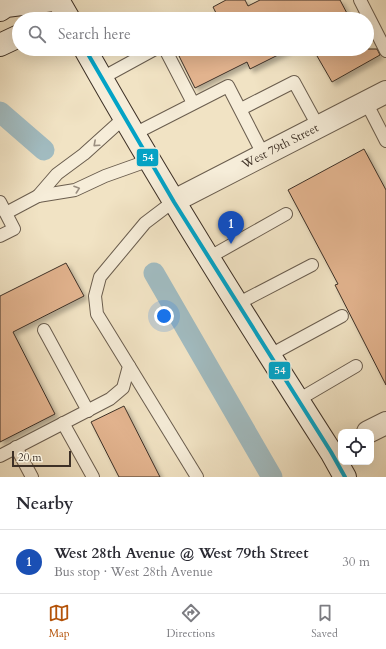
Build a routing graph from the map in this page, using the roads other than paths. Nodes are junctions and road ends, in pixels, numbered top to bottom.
1 (52, 0) edge
2 (57, 0) edge
3 (360, 0) edge
4 (0, 10) edge
5 (44, 12) edge
6 (65, 12) edge
7 (366, 12) edge
8 (374, 27) edge
9 (12, 39) edge
10 (0, 45) edge
11 (386, 51) edge
12 (89, 56) edge
13 (142, 56) edge
14 (169, 56) edge
15 (102, 78) junction
16 (386, 92) edge
17 (366, 102) junction
18 (193, 103) junction
19 (240, 109) junction
20 (129, 125) junction
21 (318, 126) junction
22 (386, 141) edge
23 (263, 154) junction
24 (150, 160) junction
25 (38, 196) junction
26 (174, 201) junction
27 (0, 202) edge
28 (6, 213) junction
29 (286, 214) dead end
30 (0, 236) edge
31 (208, 258) junction
32 (312, 265) dead end
33 (237, 304) junction
34 (342, 316) dead end
35 (44, 330) dead end
36 (270, 355) junction
37 (129, 366) junction
38 (356, 366) dead end
39 (298, 400) junction
40 (88, 411) junction
41 (386, 422) edge
42 (63, 423) junction
43 (373, 429) edge
44 (16, 447) junction
45 (336, 449) edge
46 (0, 456) edge
47 (32, 477) edge
48 (93, 477) edge
49 (198, 477) edge
50 (345, 477) edge

1 - 4 main road
2 - 5 main road
2 - 6 main road
3 - 7 lane
8 - 11 lane
9 - 10 main road
12 - 15 main road
13 - 15 lane
14 - 18 lane
15 - 20 main road
16 - 17 main road, West 79th Street
17 - 21 main road, West 79th Street
17 - 22 lane
18 - 19 lane
18 - 20 lane
19 - 21 lane
19 - 23 lane
20 - 24 main road
20 -> 25 lane
21 - 23 main road, West 79th Street
23 - 26 main road, West 79th Street
25 -> 24 lane
24 - 26 main road
25 - 28 lane
26 - 31 main road
26 - 37 lane
27 - 28 lane
28 - 30 lane
29 - 31 lane
31 - 33 main road
32 - 33 lane
33 - 36 main road
34 - 36 lane
35 - 40 lane
36 - 39 main road
37 - 40 lane
37 - 49 lane
38 - 39 lane
39 - 45 main road
40 - 42 lane
41 - 43 main road
42 - 44 lane
42 - 48 lane
44 - 46 lane
44 - 47 lane
45 - 50 main road

